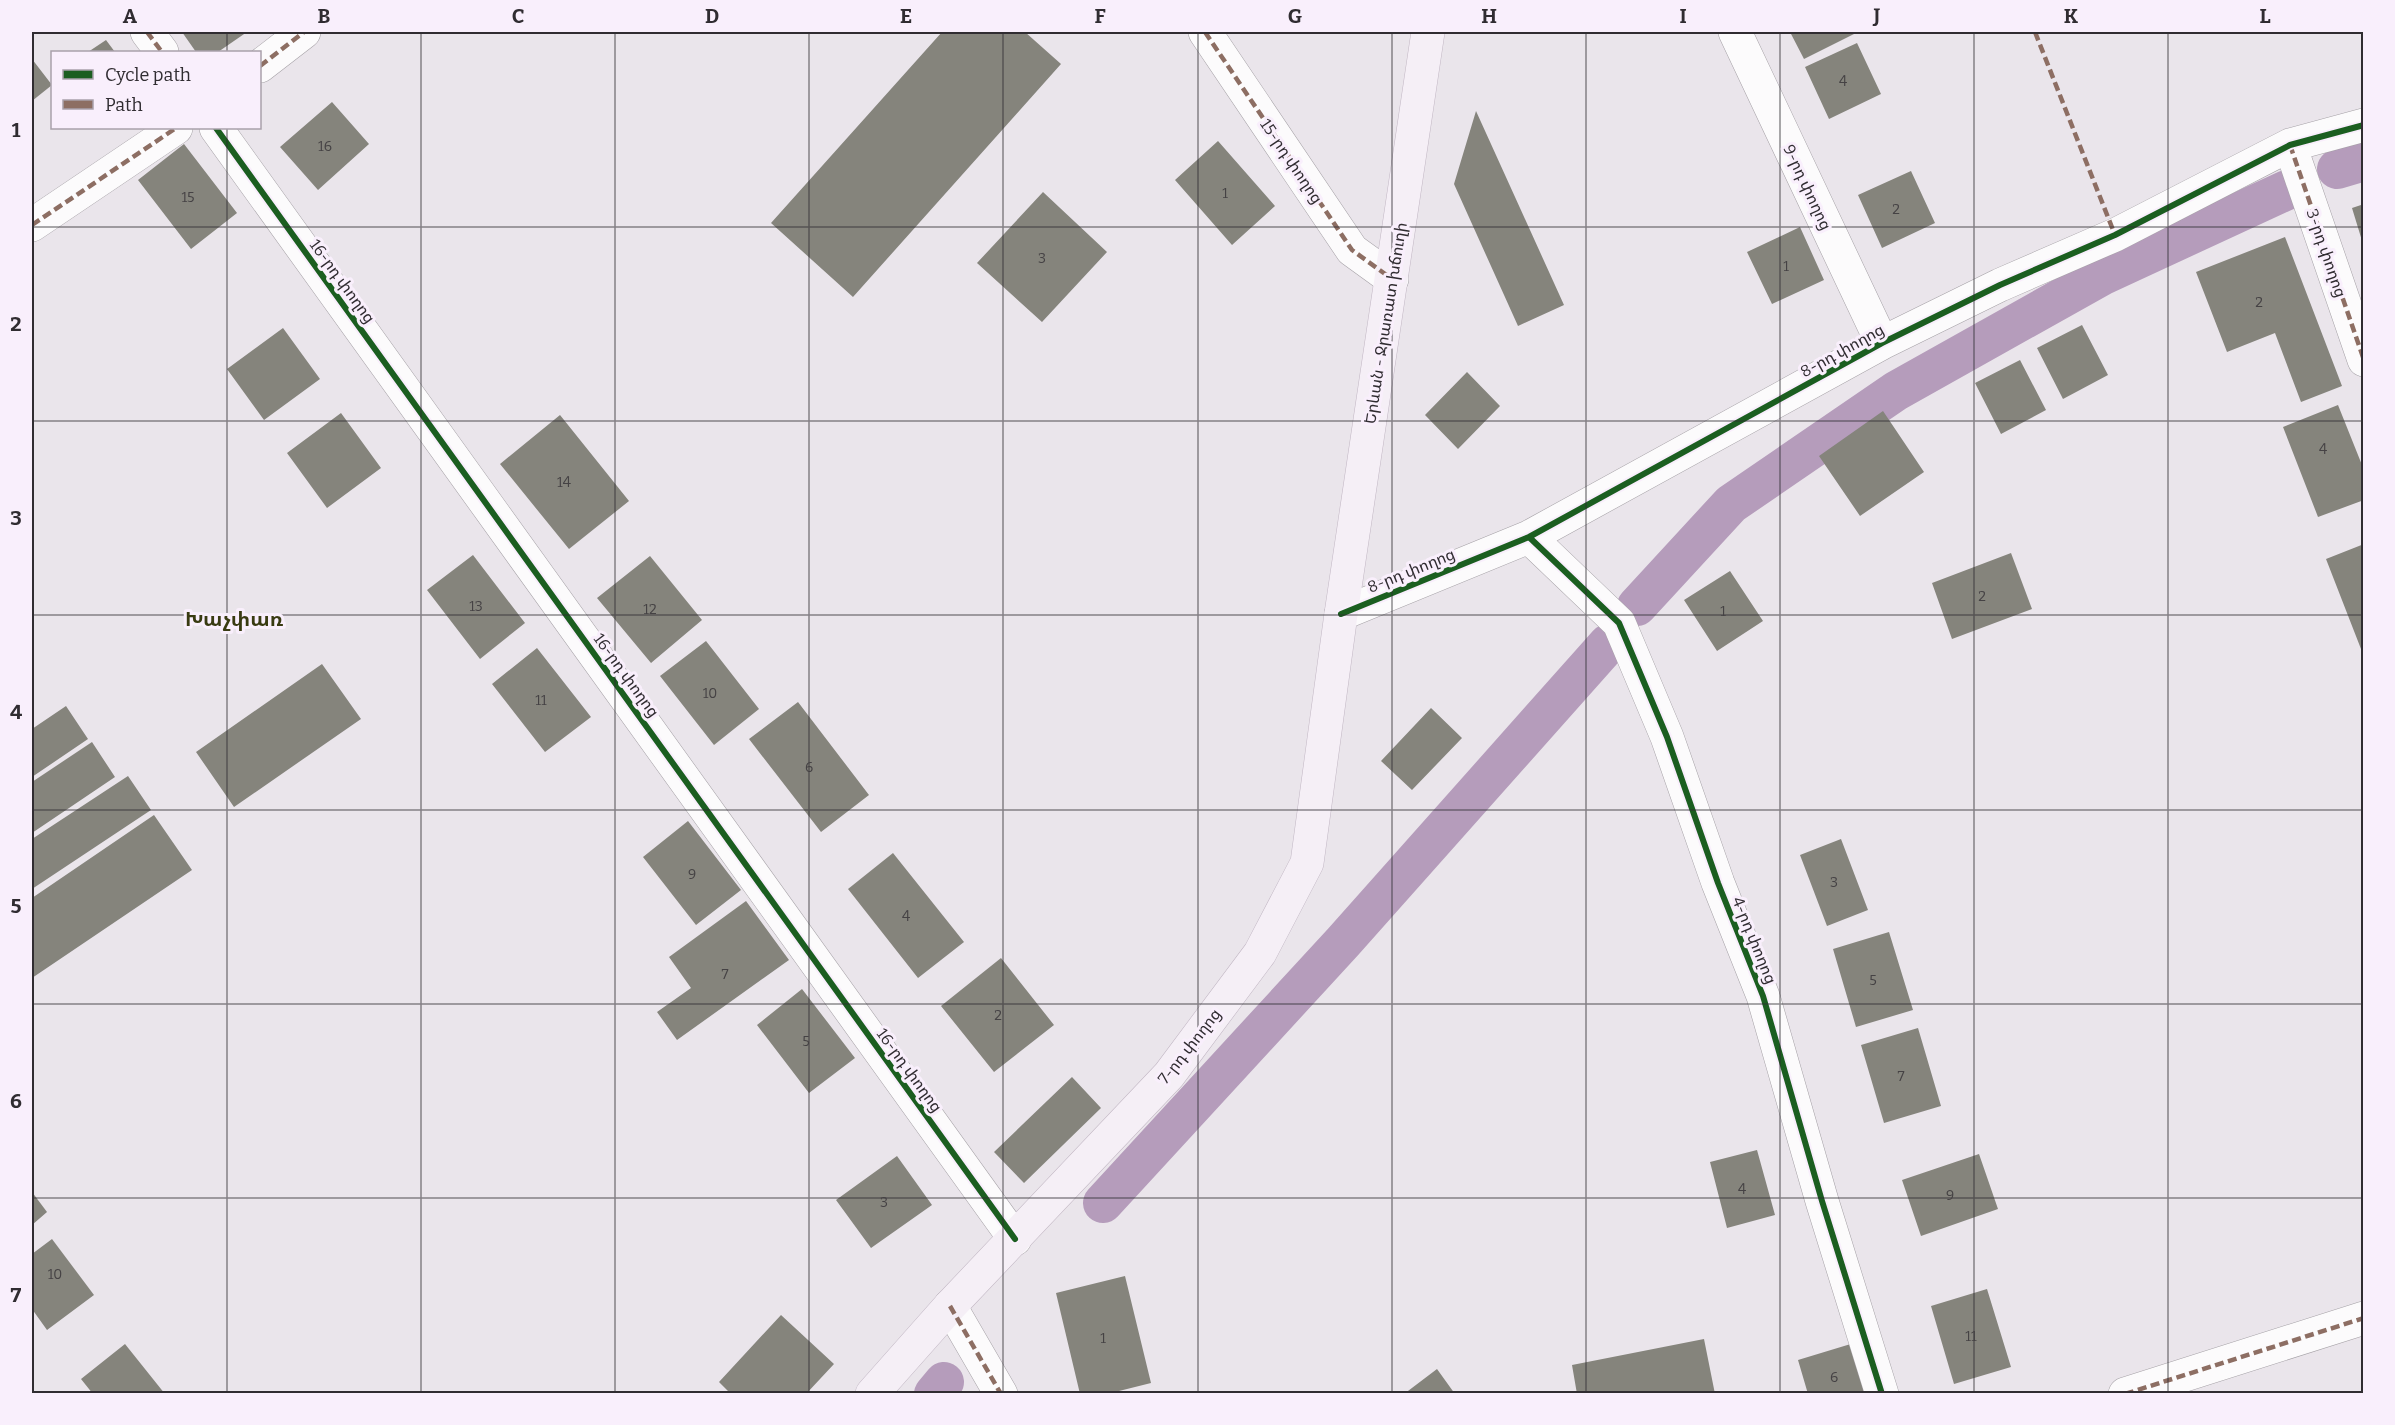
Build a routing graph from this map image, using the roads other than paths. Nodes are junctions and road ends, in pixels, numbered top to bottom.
1 (147, 32) edge
2 (304, 32) edge
3 (1204, 32) edge
4 (1428, 32) edge
5 (1735, 32) edge
6 (161, 51) edge
7 (261, 65) edge
8 (2364, 125) edge
9 (175, 129) edge
10 (217, 129) edge
11 (2290, 146) junction
12 (32, 225) edge
13 (1392, 279) junction
14 (1882, 343) junction
15 (2364, 360) edge
16 (1529, 537) junction
17 (1341, 614) junction
18 (1015, 1239) junction
19 (950, 1306) junction
20 (2364, 1318) edge
21 (872, 1394) edge
22 (1001, 1394) edge
23 (1882, 1394) edge
24 (2125, 1394) edge

1 - 6 street
2 - 7 street
3 - 13 street, 15-րդ փողոց
4 - 13 main road, Երևան - Ջրառատ խճուղի
5 - 14 street, 9-րդ փողոց
8 - 11 street, 8-րդ փողոց
9 - 12 street
10 - 18 street, 16-րդ փողոց
11 - 14 street, 8-րդ փողոց
11 - 15 street, 3-րդ փողոց
13 - 17 main road, Երևան - Ջրառատ խճուղի
14 - 16 street, 8-րդ փողոց
16 - 17 street, 8-րդ փողոց
16 - 23 street, 4-րդ փողոց
17 - 18 main road, 7-րդ փողոց
18 - 19 main road, 7-րդ փողոց
19 - 21 main road, 7-րդ փողոց
19 - 22 street
20 - 24 street

